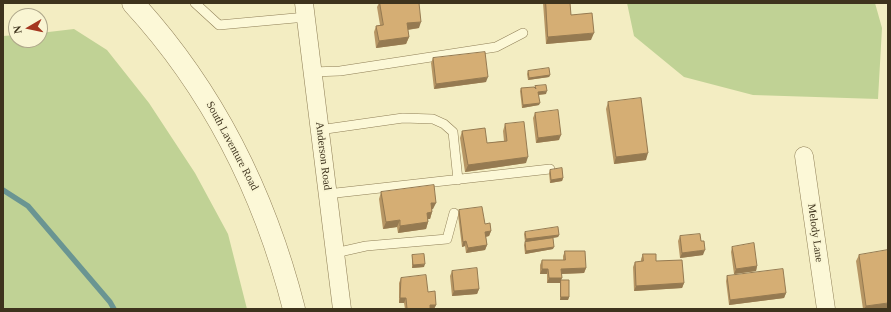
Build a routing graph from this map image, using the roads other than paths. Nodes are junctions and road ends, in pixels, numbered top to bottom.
1 (133, 3) edge
2 (195, 3) edge
3 (305, 10) edge
4 (523, 32) dead end
5 (312, 72) junction
6 (319, 130) junction
7 (804, 156) dead end
8 (550, 169) edge
9 (458, 180) junction
10 (327, 194) junction
11 (454, 213) dead end
12 (335, 253) junction
13 (294, 309) edge
14 (342, 309) edge
15 (826, 309) edge

1 - 13 street, South Laventure Road
2 - 3 lane
3 - 5 street, Anderson Road
4 - 5 lane
5 - 6 street, Anderson Road
6 - 9 lane
6 - 10 street, Anderson Road
7 - 15 street, Melody Lane
8 - 9 lane
9 - 10 lane
10 - 12 street, Anderson Road
11 - 12 lane
12 - 14 street, Anderson Road

